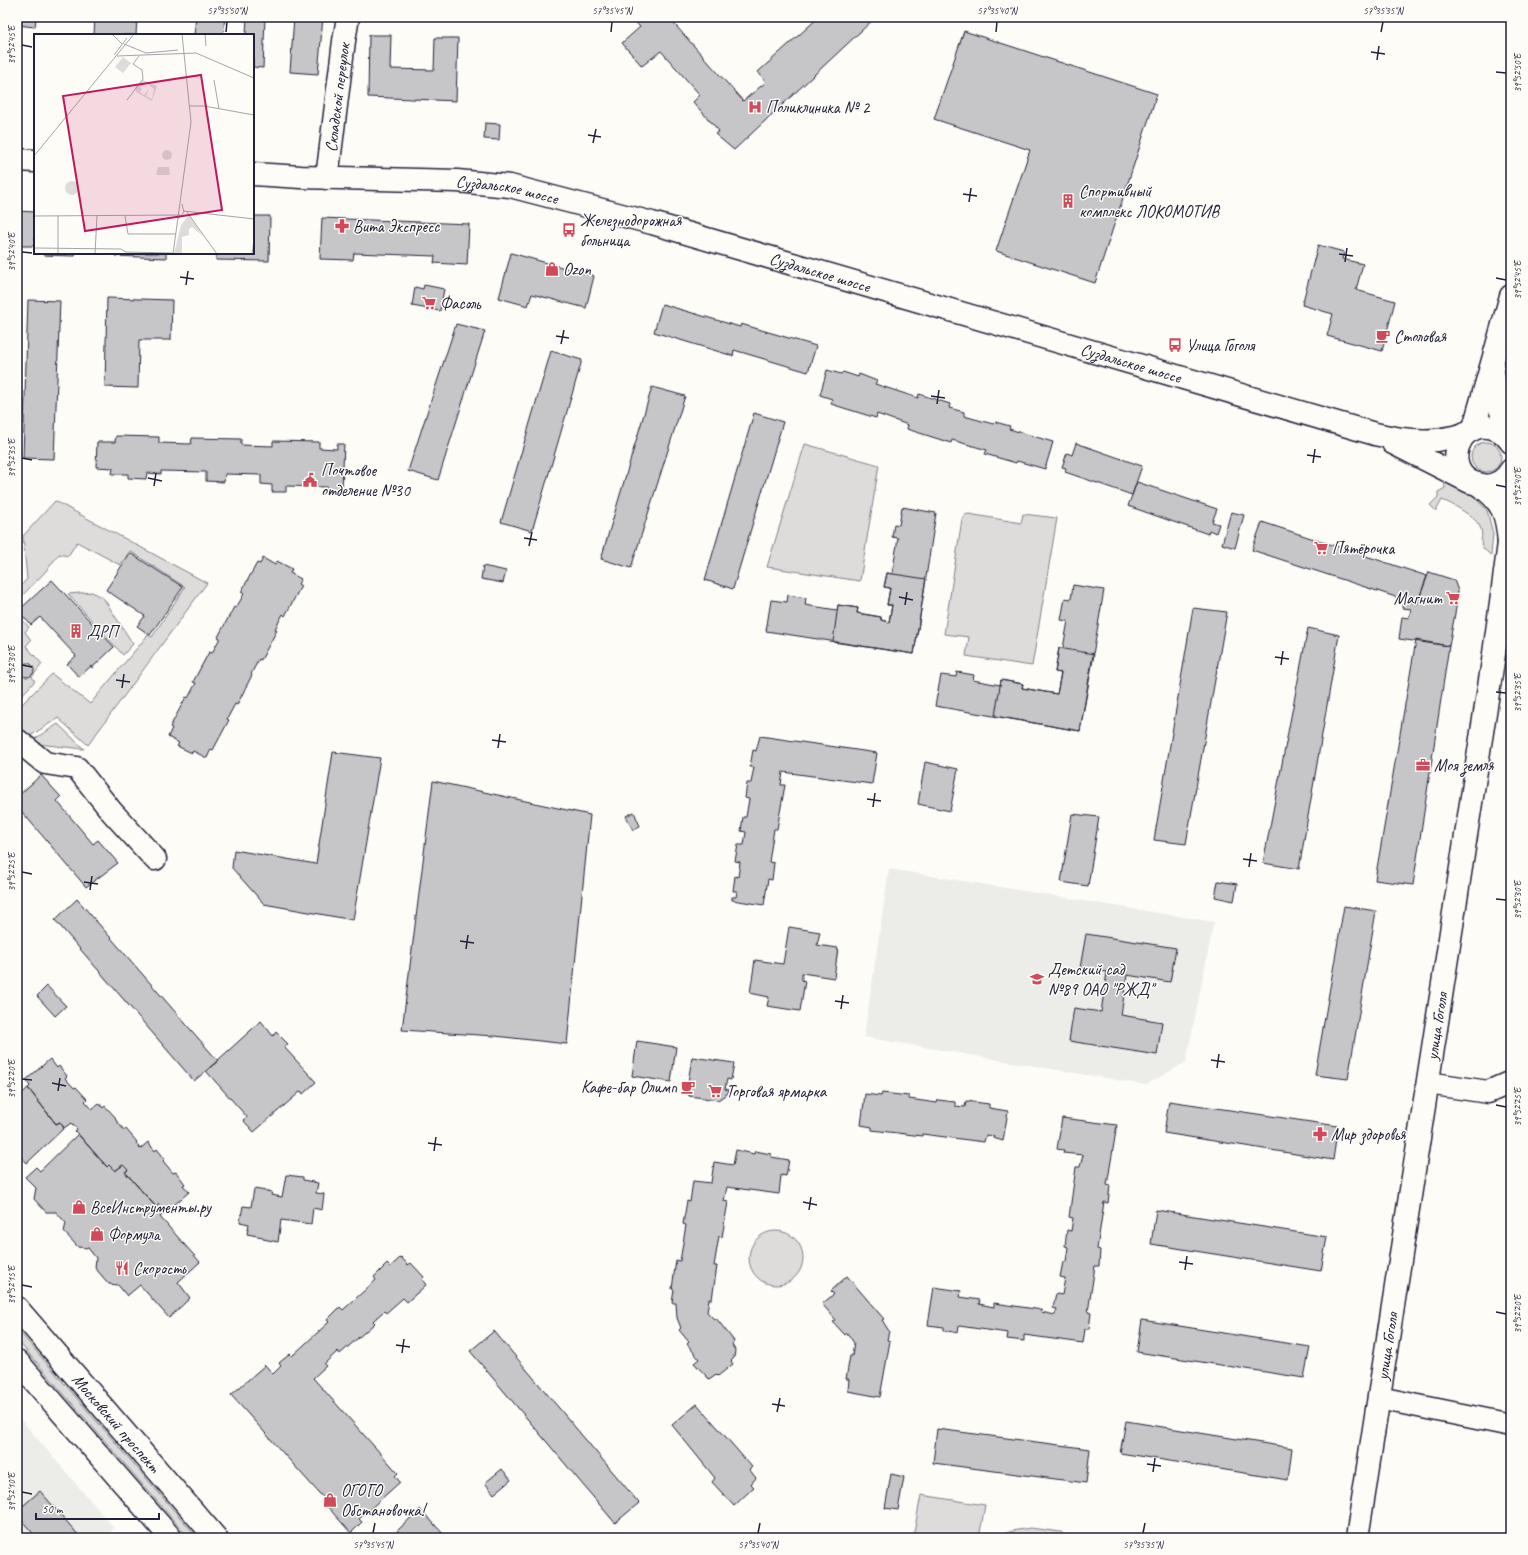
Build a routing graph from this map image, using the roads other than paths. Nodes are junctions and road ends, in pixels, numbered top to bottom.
1 (348, 17) edge
2 (17, 160) edge
3 (34, 161) edge
4 (254, 174) edge
5 (327, 178) junction
6 (1511, 296) edge
7 (1502, 364) edge
8 (1495, 388) junction
9 (1471, 429) junction
10 (1375, 434) junction
11 (1509, 440) edge
12 (1511, 470) edge
13 (1478, 484) junction
14 (1511, 492) edge
15 (1511, 514) edge
16 (1510, 540) edge
17 (17, 740) edge
18 (155, 859) dead end
19 (1511, 1082) edge
20 (1428, 1083) junction
21 (17, 1308) edge
22 (17, 1361) edge
23 (1379, 1398) junction
24 (1511, 1425) edge
25 (171, 1538) edge
26 (216, 1538) edge
27 (1357, 1538) edge

1 - 5 main road, Складской переулок
2 - 3 main road
4 - 5 main road, Суздальское шоссе
5 - 10 main road, Суздальское шоссе
6 - 7 main road
7 - 8 main road
7 - 9 main road
8 - 9 main road
8 - 11 main road
9 - 10 main road, Суздальское шоссе
9 - 11 main road, Суздальское шоссе
9 - 13 main road
10 - 13 main road, Суздальское шоссе
12 - 13 main road
13 - 14 main road, Суздальское шоссе
13 - 16 main road
15 - 16 main road, улица Гоголя
16 - 20 main road, улица Гоголя
17 - 18 main road
19 - 20 main road
20 - 23 main road, улица Гоголя
21 - 26 main road, Московский проспект
22 - 25 main road, Московский проспект
23 - 24 main road
23 - 27 main road, улица Гоголя

